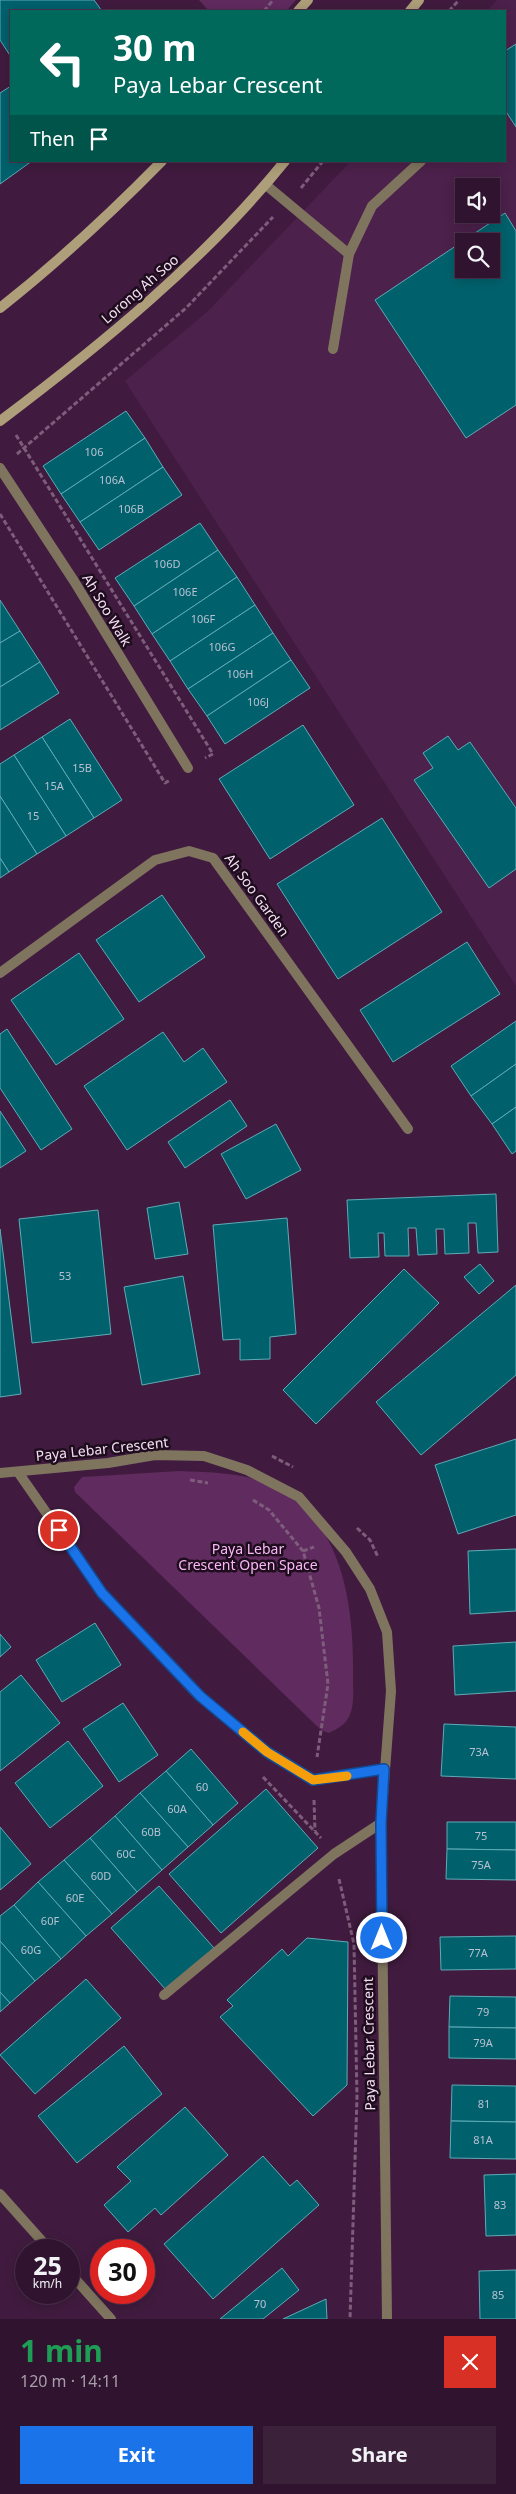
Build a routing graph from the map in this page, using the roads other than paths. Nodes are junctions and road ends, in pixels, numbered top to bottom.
1 (308, 0) edge
2 (419, 0) edge
3 (299, 10) edge
4 (411, 10) edge
5 (161, 162) edge
6 (284, 162) edge
7 (420, 162) edge
8 (266, 185) junction
9 (349, 254) junction
10 (0, 308) edge
11 (334, 349) dead end
12 (2, 419) edge
13 (0, 468) edge
14 (188, 768) road end
15 (0, 973) edge
16 (408, 1129) dead end
17 (18, 1472) junction
18 (0, 1473) edge
19 (384, 1769) junction
20 (381, 1823) junction
21 (164, 1995) dead end
22 (0, 2194) edge
23 (40, 2239) edge
24 (80, 2284) edge
25 (111, 2319) edge
26 (387, 2319) edge

1 - 3 main road
2 - 4 main road
5 - 10 main road
6 - 8 main road, Lorong Ah Soo
7 - 9 street
8 - 9 street
8 - 12 main road, Lorong Ah Soo
9 - 11 street
13 - 14 street, Ah Soo Walk
15 - 16 street, Ah Soo Garden
17 - 18 street, Paya Lebar Crescent
17 - 19 street, Paya Lebar Crescent
17 - 19 street, Paya Lebar Crescent
19 - 20 street, Paya Lebar Crescent
20 - 21 street
20 - 26 street, Paya Lebar Crescent
22 - 23 street
24 - 25 street

